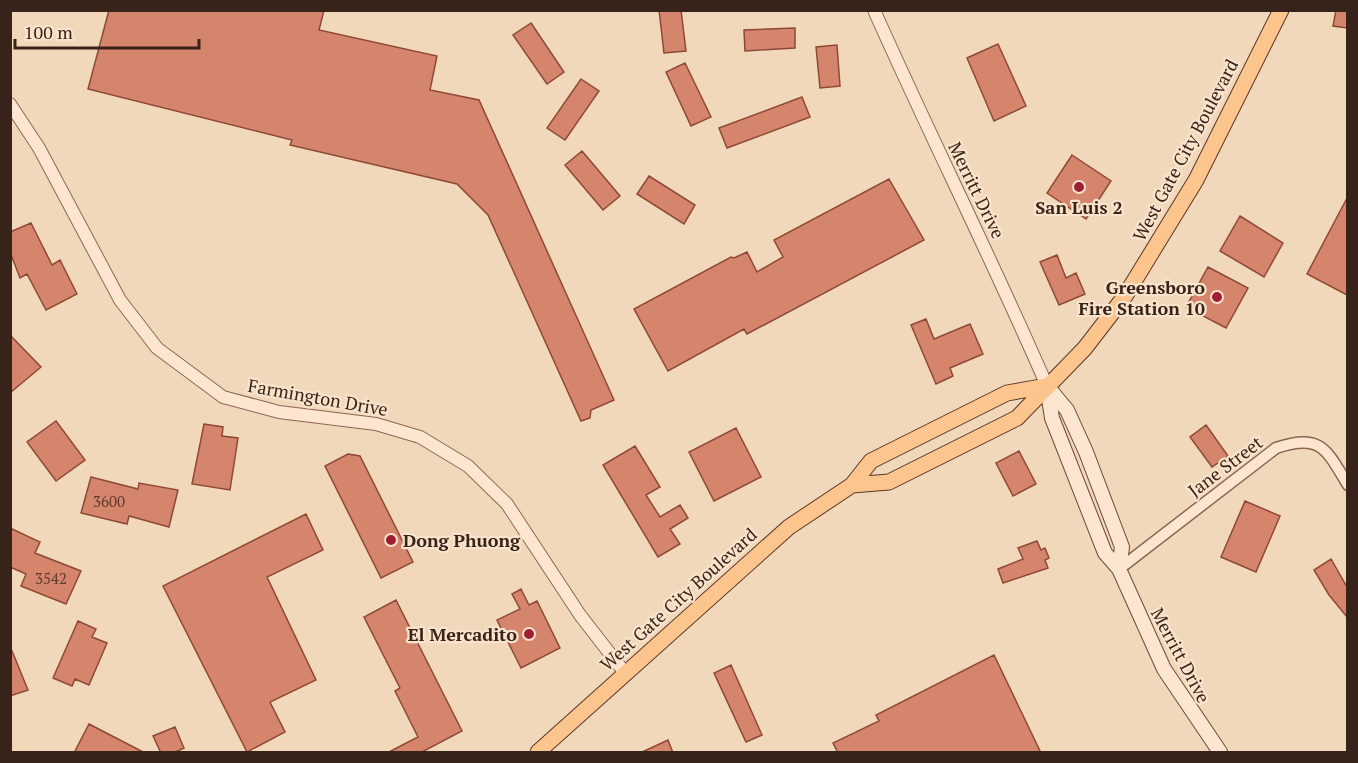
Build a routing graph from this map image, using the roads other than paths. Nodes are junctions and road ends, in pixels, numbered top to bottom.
1 (874, 10) edge
2 (1281, 10) edge
3 (10, 104) edge
4 (1047, 386) junction
5 (852, 485) junction
6 (1347, 485) edge
7 (1119, 569) junction
8 (625, 673) junction
9 (538, 753) edge
10 (1220, 753) edge

1 - 4 street, Merritt Drive
2 - 4 main road, West Gate City Boulevard
3 - 8 street, Farmington Drive
4 - 5 main road, West Gate City Boulevard
4 - 5 main road, West Gate City Boulevard
4 - 7 main road, Merritt Drive
5 - 8 main road, West Gate City Boulevard
6 - 7 street, Jane Street
7 - 10 main road, Merritt Drive
8 - 9 main road, West Gate City Boulevard

